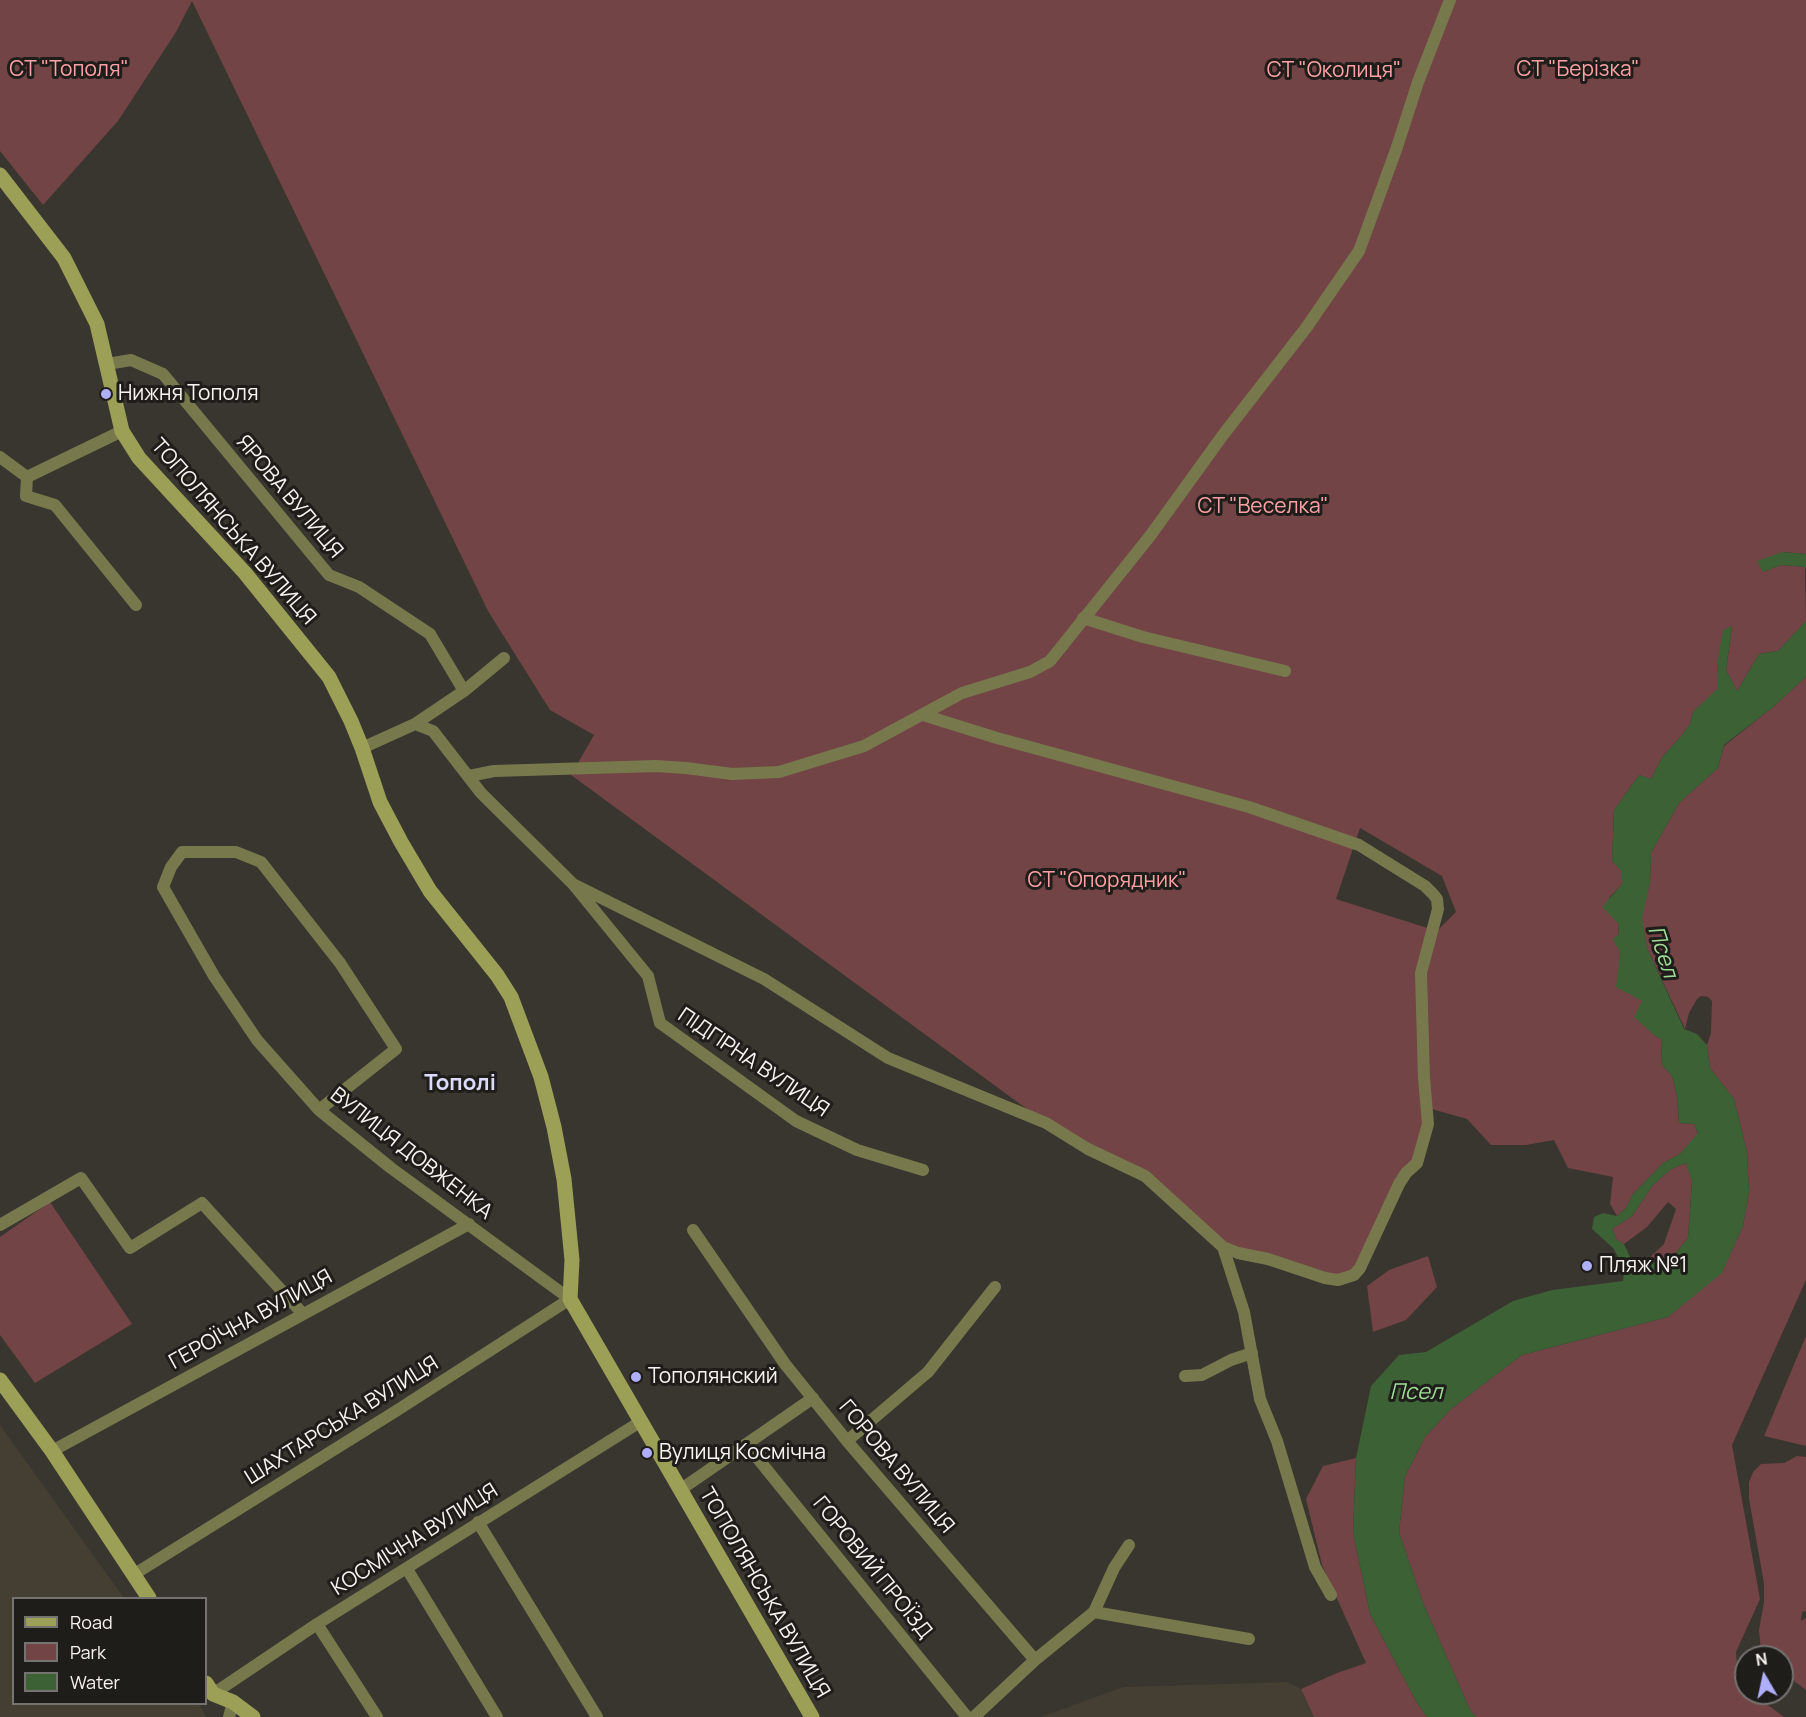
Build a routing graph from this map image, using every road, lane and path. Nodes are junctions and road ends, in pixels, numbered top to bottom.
1 (1450, 0) edge
2 (0, 175) edge
3 (107, 364) junction
4 (122, 431) junction
5 (0, 457) edge
6 (27, 477) junction
7 (136, 605) dead end
8 (1083, 618) junction
9 (504, 658) dead end
10 (1285, 671) dead end
11 (464, 691) junction
12 (924, 716) junction
13 (415, 724) junction
14 (362, 748) junction
15 (469, 776) junction
16 (573, 884) junction
17 (318, 1110) junction
18 (923, 1170) dead end
19 (0, 1224) edge
20 (469, 1224) junction
21 (693, 1230) dead end
22 (1223, 1246) junction
23 (995, 1287) dead end
24 (570, 1299) junction
25 (303, 1314) junction
26 (1252, 1353) junction
27 (1185, 1376) dead end
28 (0, 1380) edge
29 (813, 1398) junction
30 (640, 1422) junction
31 (847, 1441) junction
32 (747, 1444) junction
33 (52, 1451) junction
34 (680, 1490) junction
35 (478, 1522) junction
36 (1129, 1545) dead end
37 (407, 1569) junction
38 (133, 1575) junction
39 (1331, 1595) dead end
40 (148, 1597) edge
41 (1095, 1612) junction
42 (317, 1624) junction
43 (1249, 1639) dead end
44 (1035, 1660) junction
45 (209, 1688) edge
46 (231, 1709) edge
47 (253, 1717) edge
48 (377, 1717) edge
49 (497, 1717) edge
50 (597, 1717) edge
51 (812, 1717) edge
52 (967, 1717) edge
53 (974, 1717) edge

1 - 8 street
2 - 3 street, ТОПОЛЯНСЬКА ВУЛИЦЯ
3 - 4 street, ТОПОЛЯНСЬКА ВУЛИЦЯ
3 - 11 street, ЯРОВА ВУЛИЦЯ
4 - 6 street
4 - 14 street, ТОПОЛЯНСЬКА ВУЛИЦЯ
5 - 6 street
6 - 7 street
8 - 10 street
8 - 12 street
9 - 11 street
11 - 13 street
12 - 15 street
12 - 22 street
13 - 14 street
13 - 15 street, ПІДГІРНА ВУЛИЦЯ
14 - 24 street, ТОПОЛЯНСЬКА ВУЛИЦЯ
15 - 16 street, ПІДГІРНА ВУЛИЦЯ
16 - 18 street, ПІДГІРНА ВУЛИЦЯ
16 - 22 street
17 - 17 street, ВУЛИЦЯ ДОВЖЕНКА
17 - 20 street, ВУЛИЦЯ ДОВЖЕНКА
19 - 25 street
20 - 24 street, ВУЛИЦЯ ДОВЖЕНКА
20 - 25 street, ГЕРОЇЧНА ВУЛИЦЯ
21 - 29 street, ГОРОВА ВУЛИЦЯ
22 - 26 street
23 - 31 street
24 - 30 street, ТОПОЛЯНСЬКА ВУЛИЦЯ
24 - 38 street, ШАХТАРСЬКА ВУЛИЦЯ
25 - 33 street, ГЕРОЇЧНА ВУЛИЦЯ
26 - 27 street
26 - 39 street
28 - 33 street
29 - 31 street, ГОРОВА ВУЛИЦЯ
29 - 32 street
30 - 34 street, ТОПОЛЯНСЬКА ВУЛИЦЯ
30 - 35 street, КОСМІЧНА ВУЛИЦЯ
31 - 44 street, ГОРОВА ВУЛИЦЯ
32 - 34 street
32 - 52 street, ГОРОВИЙ ПРОЇЗД
33 - 38 street
34 - 51 street, ТОПОЛЯНСЬКА ВУЛИЦЯ
35 - 37 street, КОСМІЧНА ВУЛИЦЯ
35 - 50 street
36 - 41 street
37 - 42 street, КОСМІЧНА ВУЛИЦЯ
37 - 49 street
38 - 40 street
41 - 43 street
41 - 44 street
42 - 45 street, КОСМІЧНА ВУЛИЦЯ
42 - 48 street
44 - 53 street
45 - 46 street
46 - 47 street

